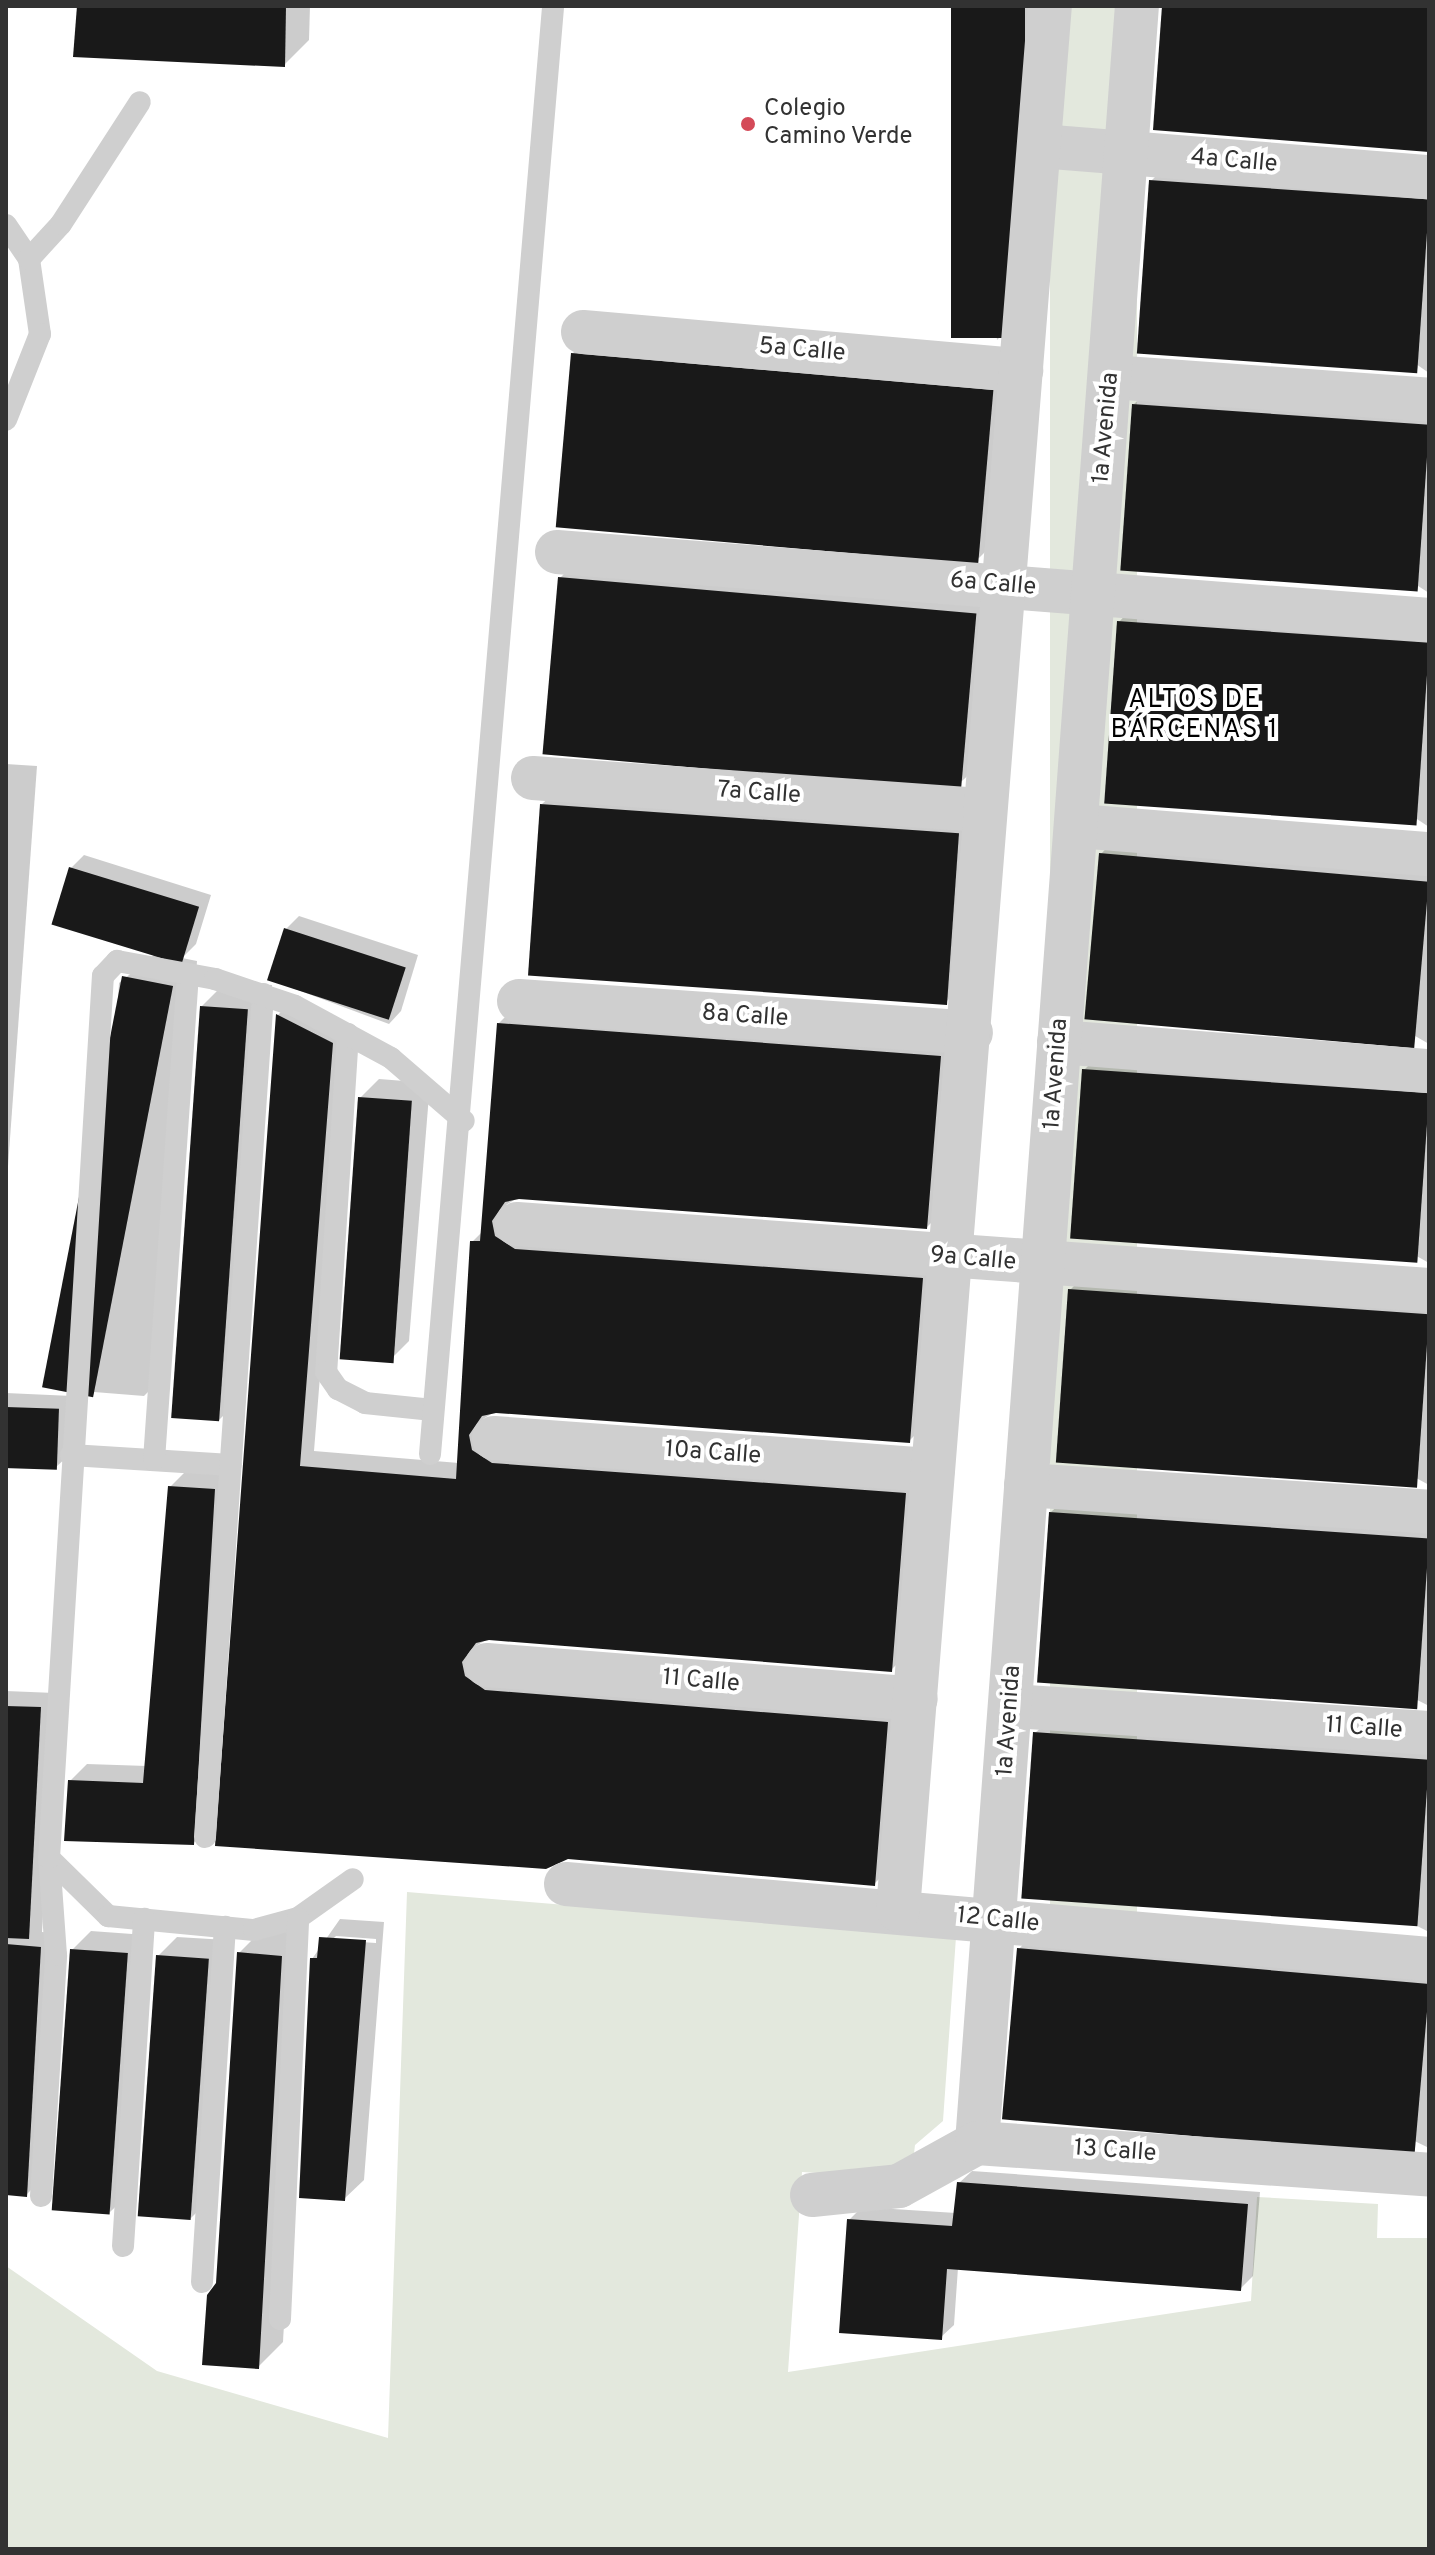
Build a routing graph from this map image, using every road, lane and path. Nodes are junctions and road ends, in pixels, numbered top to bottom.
1 (553, 6) edge
2 (1050, 6) edge
3 (1137, 6) edge
4 (140, 102) dead end
5 (1040, 146) junction
6 (1125, 153) junction
7 (1429, 177) edge
8 (6, 225) edge
9 (29, 259) junction
10 (583, 332) dead end
11 (1021, 370) junction
12 (1111, 377) junction
13 (1429, 400) edge
14 (6, 420) edge
15 (557, 552) dead end
16 (1002, 586) junction
17 (1092, 594) junction
18 (1429, 620) edge
19 (533, 778) dead end
20 (984, 810) junction
21 (1078, 826) junction
22 (1429, 854) edge
23 (188, 974) junction
24 (263, 994) junction
25 (519, 1001) dead end
26 (971, 1033) junction
27 (348, 1034) junction
28 (1059, 1042) junction
29 (1429, 1071) edge
30 (464, 1121) junction
31 (517, 1224) dead end
32 (951, 1257) junction
33 (1043, 1266) junction
34 (1429, 1290) edge
35 (433, 1410) junction
36 (494, 1438) dead end
37 (430, 1454) dead end
38 (71, 1455) junction
39 (154, 1460) junction
40 (231, 1465) junction
41 (933, 1470) junction
42 (1026, 1485) junction
43 (1429, 1512) edge
44 (487, 1665) dead end
45 (916, 1699) junction
46 (1011, 1706) junction
47 (1429, 1733) edge
48 (205, 1837) dead end
49 (49, 1858) junction
50 (353, 1879) dead end
51 (566, 1884) dead end
52 (898, 1910) junction
53 (298, 1918) junction
54 (144, 1919) junction
55 (994, 1921) junction
56 (225, 1927) junction
57 (1429, 1959) edge
58 (977, 2143) junction
59 (1429, 2175) edge
60 (812, 2195) dead end
61 (41, 2196) dead end
62 (123, 2246) dead end
63 (202, 2282) dead end
64 (280, 2319) dead end

1 - 30 lane
2 - 5 street
3 - 6 street, 1a Avenida
4 - 9 lane
5 - 6 street, 4a Calle
5 - 11 street
6 - 7 street, 4a Calle
6 - 12 street, 1a Avenida
8 - 9 lane
9 - 14 lane
10 - 11 street, 5a Calle
11 - 16 street
12 - 13 street
12 - 17 street, 1a Avenida
15 - 16 street, 6a Calle
16 - 17 street, 6a Calle
16 - 20 street
17 - 18 street, 6a Calle
17 - 21 street, 1a Avenida
19 - 20 street, 7a Calle
20 - 26 street
21 - 22 street
21 - 28 street, 1a Avenida
23 - 24 lane
23 - 38 lane
23 - 39 lane
24 - 27 lane
24 - 40 lane
25 - 26 street, 8a Calle
26 - 32 street
27 - 30 lane
27 - 35 lane
28 - 29 street
28 - 33 street, 1a Avenida
30 - 35 lane
31 - 32 street, 9a Calle
32 - 33 street, 9a Calle
32 - 41 street
33 - 34 street, 9a Calle
33 - 42 street, 1a Avenida
35 - 37 lane
36 - 41 street, 10a Calle
38 - 39 lane
38 - 49 lane
39 - 40 lane
40 - 48 lane
41 - 45 street
42 - 43 street
42 - 46 street, 1a Avenida
44 - 45 street, 11 Calle
45 - 52 street
46 - 47 street, 11 Calle
46 - 55 street, 1a Avenida
49 - 54 lane
49 - 61 lane
50 - 53 lane
51 - 52 street, 12 Calle
52 - 55 street, 12 Calle
53 - 56 lane
53 - 64 lane
54 - 56 lane
54 - 62 lane
55 - 57 street, 12 Calle
55 - 58 street, 1a Avenida
56 - 63 lane
58 - 59 street, 13 Calle
58 - 60 street

